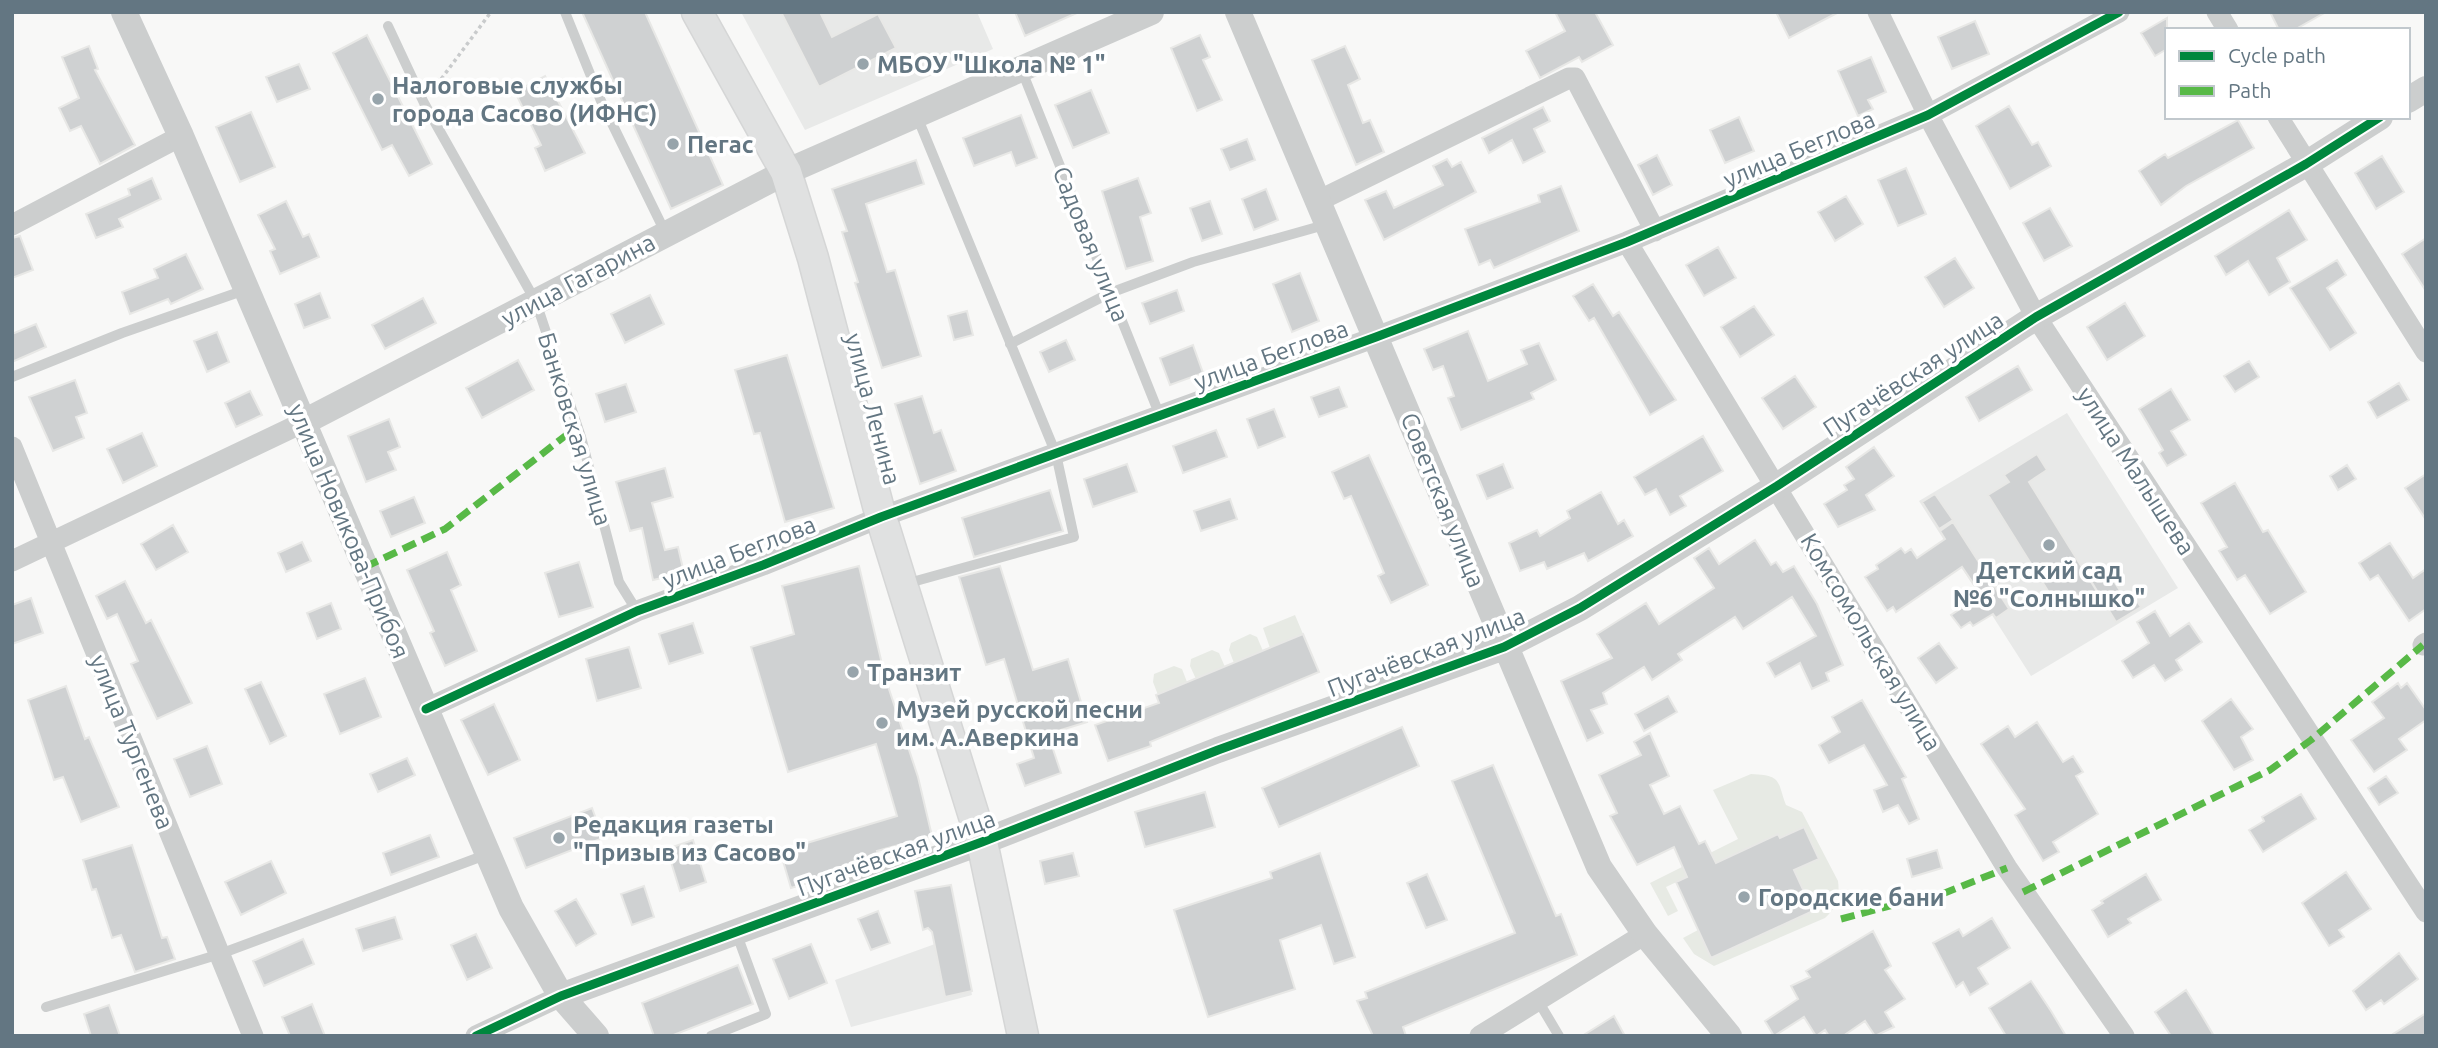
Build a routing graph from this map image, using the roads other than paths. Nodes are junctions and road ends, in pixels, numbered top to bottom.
1 (124, 12) edge
2 (565, 12) edge
3 (697, 12) edge
4 (1151, 12) edge
5 (1238, 12) edge
6 (1878, 12) edge
7 (2119, 12) edge
8 (2217, 12) edge
9 (388, 26) dead end
10 (2227, 28) edge
11 (1021, 71) junction
12 (2426, 89) edge
13 (2410, 99) edge
14 (916, 114) junction
15 (1928, 115) junction
16 (2279, 119) edge
17 (2378, 119) edge
18 (181, 136) junction
19 (2305, 164) junction
20 (786, 172) junction
21 (1323, 213) junction
22 (12, 225) edge
23 (1655, 231) junction
24 (666, 234) junction
25 (1627, 242) junction
26 (245, 290) junction
27 (1110, 293) junction
28 (536, 302) junction
29 (2036, 317) junction
30 (1376, 337) junction
31 (1010, 344) junction
32 (2426, 352) edge
33 (12, 377) edge
34 (1160, 416) junction
35 (302, 423) junction
36 (12, 447) edge
37 (1056, 454) junction
38 (1777, 486) junction
39 (881, 517) junction
40 (49, 541) junction
41 (12, 561) edge
42 (902, 585) junction
43 (637, 611) junction
44 (1504, 647) junction
45 (426, 709) junction
46 (982, 842) junction
47 (488, 854) junction
48 (2426, 912) edge
49 (736, 932) junction
50 (1645, 934) junction
51 (220, 954) junction
52 (561, 996) junction
53 (1537, 999) junction
54 (46, 1007) dead end
55 (253, 1036) edge
56 (476, 1036) edge
57 (596, 1036) edge
58 (711, 1036) edge
59 (1023, 1036) edge
60 (1480, 1036) edge
61 (1559, 1036) edge
62 (1729, 1036) edge
63 (2124, 1036) edge

1 - 18 street, улица Новикова-Прибоя
2 - 24 lane
3 - 20 main road, улица Ленина
4 - 11 street, улица Гагарина
5 - 21 street, Советская улица
6 - 15 street, улица Малышева
7 - 15 street, улица Беглова
8 - 10 street
9 - 28 lane, Банковская улица
11 - 14 street, улица Гагарина
11 - 27 lane, Садовая улица
12 - 13 street
14 - 20 street, улица Гагарина
14 - 31 lane
15 - 23 street, улица Беглова
15 - 29 street, улица Малышева
16 - 19 street
17 - 19 street, Пугачёвская улица
18 - 22 street
18 - 26 street, улица Новикова-Прибоя
19 - 29 street, Пугачёвская улица
19 - 32 street
20 - 24 street, улица Гагарина
20 - 39 main road, улица Ленина
21 - 23 street
21 - 27 lane
21 - 30 street, Советская улица
23 - 25 street, улица Беглова
24 - 28 street, улица Гагарина
25 - 30 street, улица Беглова
25 - 38 street, Комсомольская улица
26 - 33 lane
26 - 35 street, улица Новикова-Прибоя
27 - 31 lane
27 - 34 lane, Садовая улица
28 - 35 street, улица Гагарина
28 - 43 lane, Банковская улица
29 - 38 street, Пугачёвская улица
29 - 48 street, улица Малышева
30 - 34 street, улица Беглова
30 - 44 street, Советская улица
31 - 37 lane
34 - 37 street, улица Беглова
35 - 40 street, улица Гагарина
35 - 45 street, улица Новикова-Прибоя
36 - 40 street, улица Тургенева
37 - 39 street, улица Беглова
37 - 42 lane
38 - 44 street, Пугачёвская улица
38 - 63 street, Комсомольская улица
39 - 42 main road, улица Ленина
39 - 43 street, улица Беглова
40 - 41 street, улица Гагарина
40 - 51 street, улица Тургенева
42 - 46 main road, улица Ленина
43 - 45 street, улица Беглова
44 - 46 street, Пугачёвская улица
44 - 50 street, Советская улица
45 - 47 street, улица Новикова-Прибоя
46 - 49 street, Пугачёвская улица
46 - 59 main road, улица Ленина
47 - 51 lane
47 - 52 street, улица Новикова-Прибоя
49 - 52 street, Пугачёвская улица
49 - 58 lane
50 - 53 street
50 - 62 street, Советская улица
51 - 54 lane
51 - 55 street, улица Тургенева
52 - 56 street
52 - 57 street, улица Новикова-Прибоя
53 - 60 street
53 - 61 lane

